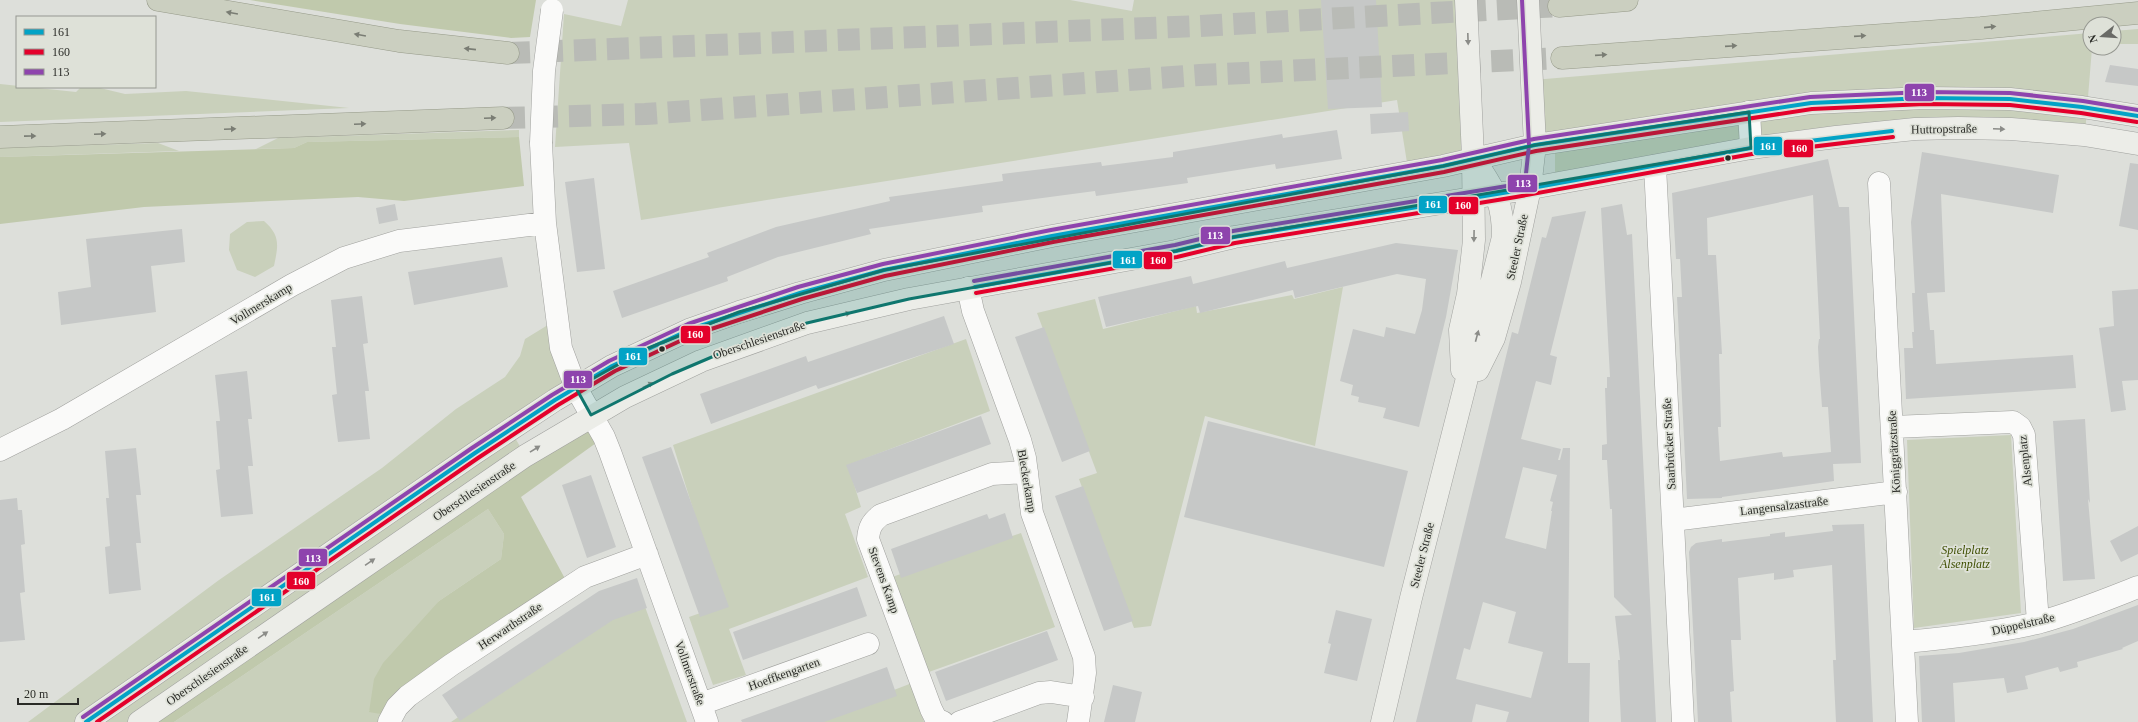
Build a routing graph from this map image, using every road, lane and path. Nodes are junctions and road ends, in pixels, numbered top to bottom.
1 (158, 0) edge
2 (1466, 0) edge
3 (1528, 0) edge
4 (1626, 0) edge
5 (553, 5) edge
6 (1558, 6) tunnel mouth
7 (2138, 12) edge
8 (508, 53) tunnel mouth
9 (1562, 58) tunnel mouth
10 (1750, 112) junction
11 (2138, 116) edge
12 (503, 118) tunnel mouth
13 (0, 137) edge
14 (2138, 144) edge
15 (1535, 145) junction
16 (1751, 148) junction
17 (1473, 158) junction
18 (1655, 166) junction
19 (1879, 183) dead end
20 (1530, 188) junction
21 (1496, 194) junction
22 (1474, 197) junction
23 (545, 223) junction
24 (968, 288) junction
25 (1464, 387) junction
26 (576, 388) junction
27 (591, 416) junction
28 (1893, 427) junction
29 (0, 450) edge
30 (1027, 472) junction
31 (1896, 492) junction
32 (1673, 520) junction
33 (647, 554) junction
34 (2138, 587) edge
35 (2038, 622) junction
36 (1904, 642) junction
37 (868, 644) dead end
38 (1083, 697) junction
39 (704, 713) edge
40 (86, 722) edge
41 (139, 722) edge
42 (389, 722) edge
43 (942, 722) edge
44 (960, 722) edge
45 (1078, 722) edge
46 (1382, 722) edge
47 (1683, 722) edge
48 (1907, 722) edge

8 -> 1 highway
2 -> 17 main road, Steeler Straße
3 - 15 main road, Steeler Straße
4 - 6 highway
5 - 23 street, Vollmerstraße, bridge
9 -> 7 highway
10 - 11 main road
10 - 15 main road
10 - 16 street
13 -> 12 highway
16 -> 14 main road, Huttropstraße
15 - 17 main road
15 - 20 main road, Steeler Straße
16 - 18 main road, Huttropstraße
17 - 21 main road, Steeler Straße
17 - 22 main road, Steeler Straße
17 - 26 main road
18 - 20 main road, Huttropstraße
18 - 32 street, Saarbrücker Straße
19 - 28 street, Königgrätzstraße
20 - 21 main road, Huttropstraße
20 - 25 main road, Steeler Straße
21 - 22 main road, Huttropstraße
25 -> 21 main road, Steeler Straße
22 - 24 main road, Oberschlesienstraße
22 -> 25 main road, Steeler Straße
23 - 26 street, Vollmerstraße
23 - 29 street, Vollmerskamp
27 -> 24 main road, Oberschlesienstraße
24 - 30 street, Bleckerkamp
25 - 46 main road, Steeler Straße
26 - 27 street, Vollmerstraße
26 - 40 main road
27 - 33 street, Vollmerstraße
41 -> 27 main road, Oberschlesienstraße
28 - 31 street, Königgrätzstraße
28 - 35 street, Alsenplatz
30 - 38 street, Bleckerkamp
30 - 43 street, Stevens Kamp
31 - 32 street, Langensalzastraße
31 - 36 street, Königgrätzstraße
32 - 47 street, Saarbrücker Straße
33 - 39 street, Vollmerstraße
33 - 42 street, Herwarthstraße
34 - 35 street, Düppelstraße
35 - 36 street, Düppelstraße
36 - 48 street, Königgrätzstraße
37 - 39 street, Hoeffkengarten
38 - 44 street
38 - 45 street, Bleckerkamp

